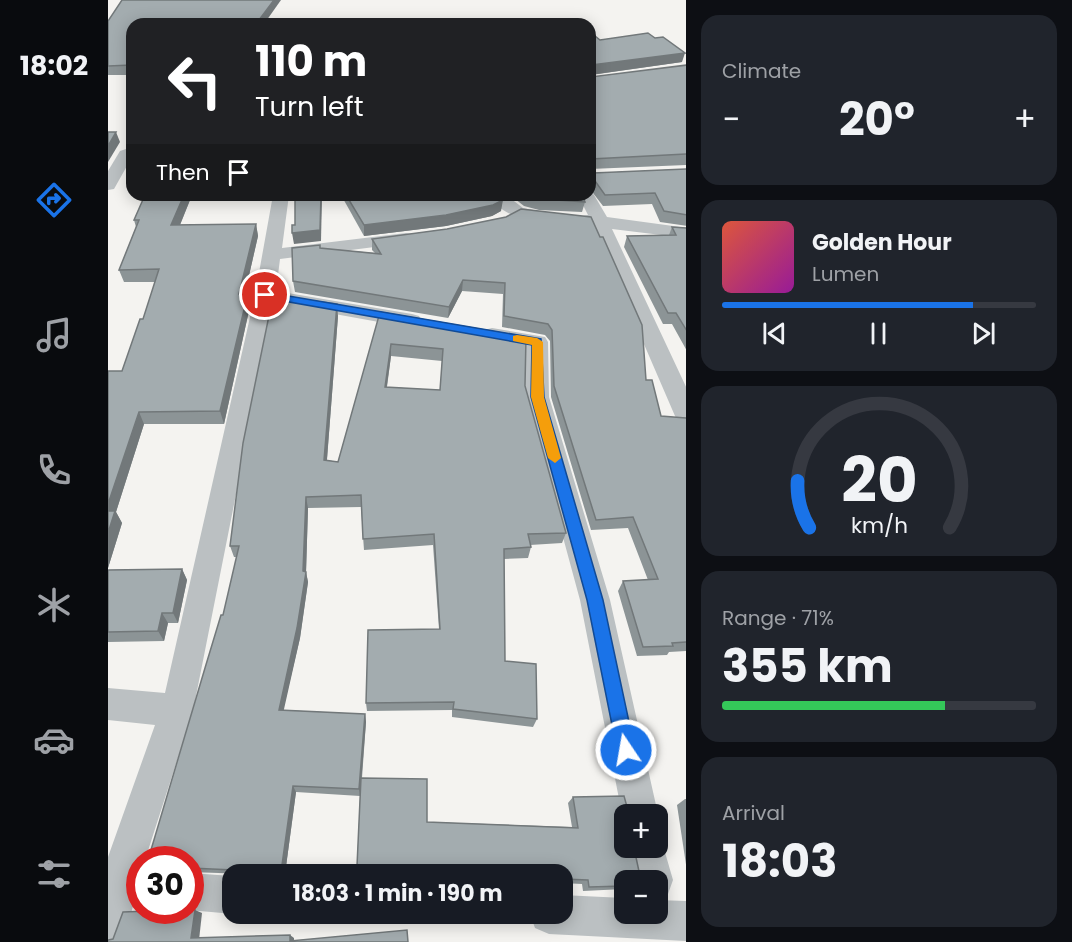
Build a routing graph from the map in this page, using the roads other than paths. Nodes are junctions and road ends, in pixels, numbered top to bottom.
1 (108, 154) edge
2 (126, 154) edge
3 (126, 158) edge
4 (108, 185) edge
5 (280, 201) edge
6 (503, 201) edge
7 (589, 201) edge
8 (517, 212) junction
9 (600, 221) junction
10 (498, 222) edge
11 (686, 232) edge
12 (423, 236) edge
13 (271, 255) junction
14 (265, 295) junction
15 (437, 326) edge
16 (471, 332) edge
17 (686, 414) edge
18 (108, 704) edge
19 (177, 711) junction
20 (638, 804) edge
21 (121, 888) edge
22 (204, 893) edge
23 (222, 894) edge
24 (614, 913) edge
25 (573, 914) edge
26 (108, 927) edge

1 - 2 street
3 - 4 street
5 - 13 street
6 - 8 street
7 - 9 street
8 - 9 street
8 - 10 street
9 - 11 street
9 - 17 street
12 - 13 street
13 - 14 street
14 - 15 street
14 - 19 street
16 - 20 street
18 - 19 street
19 - 21 street
21 - 26 street
22 - 23 street
24 - 25 street

